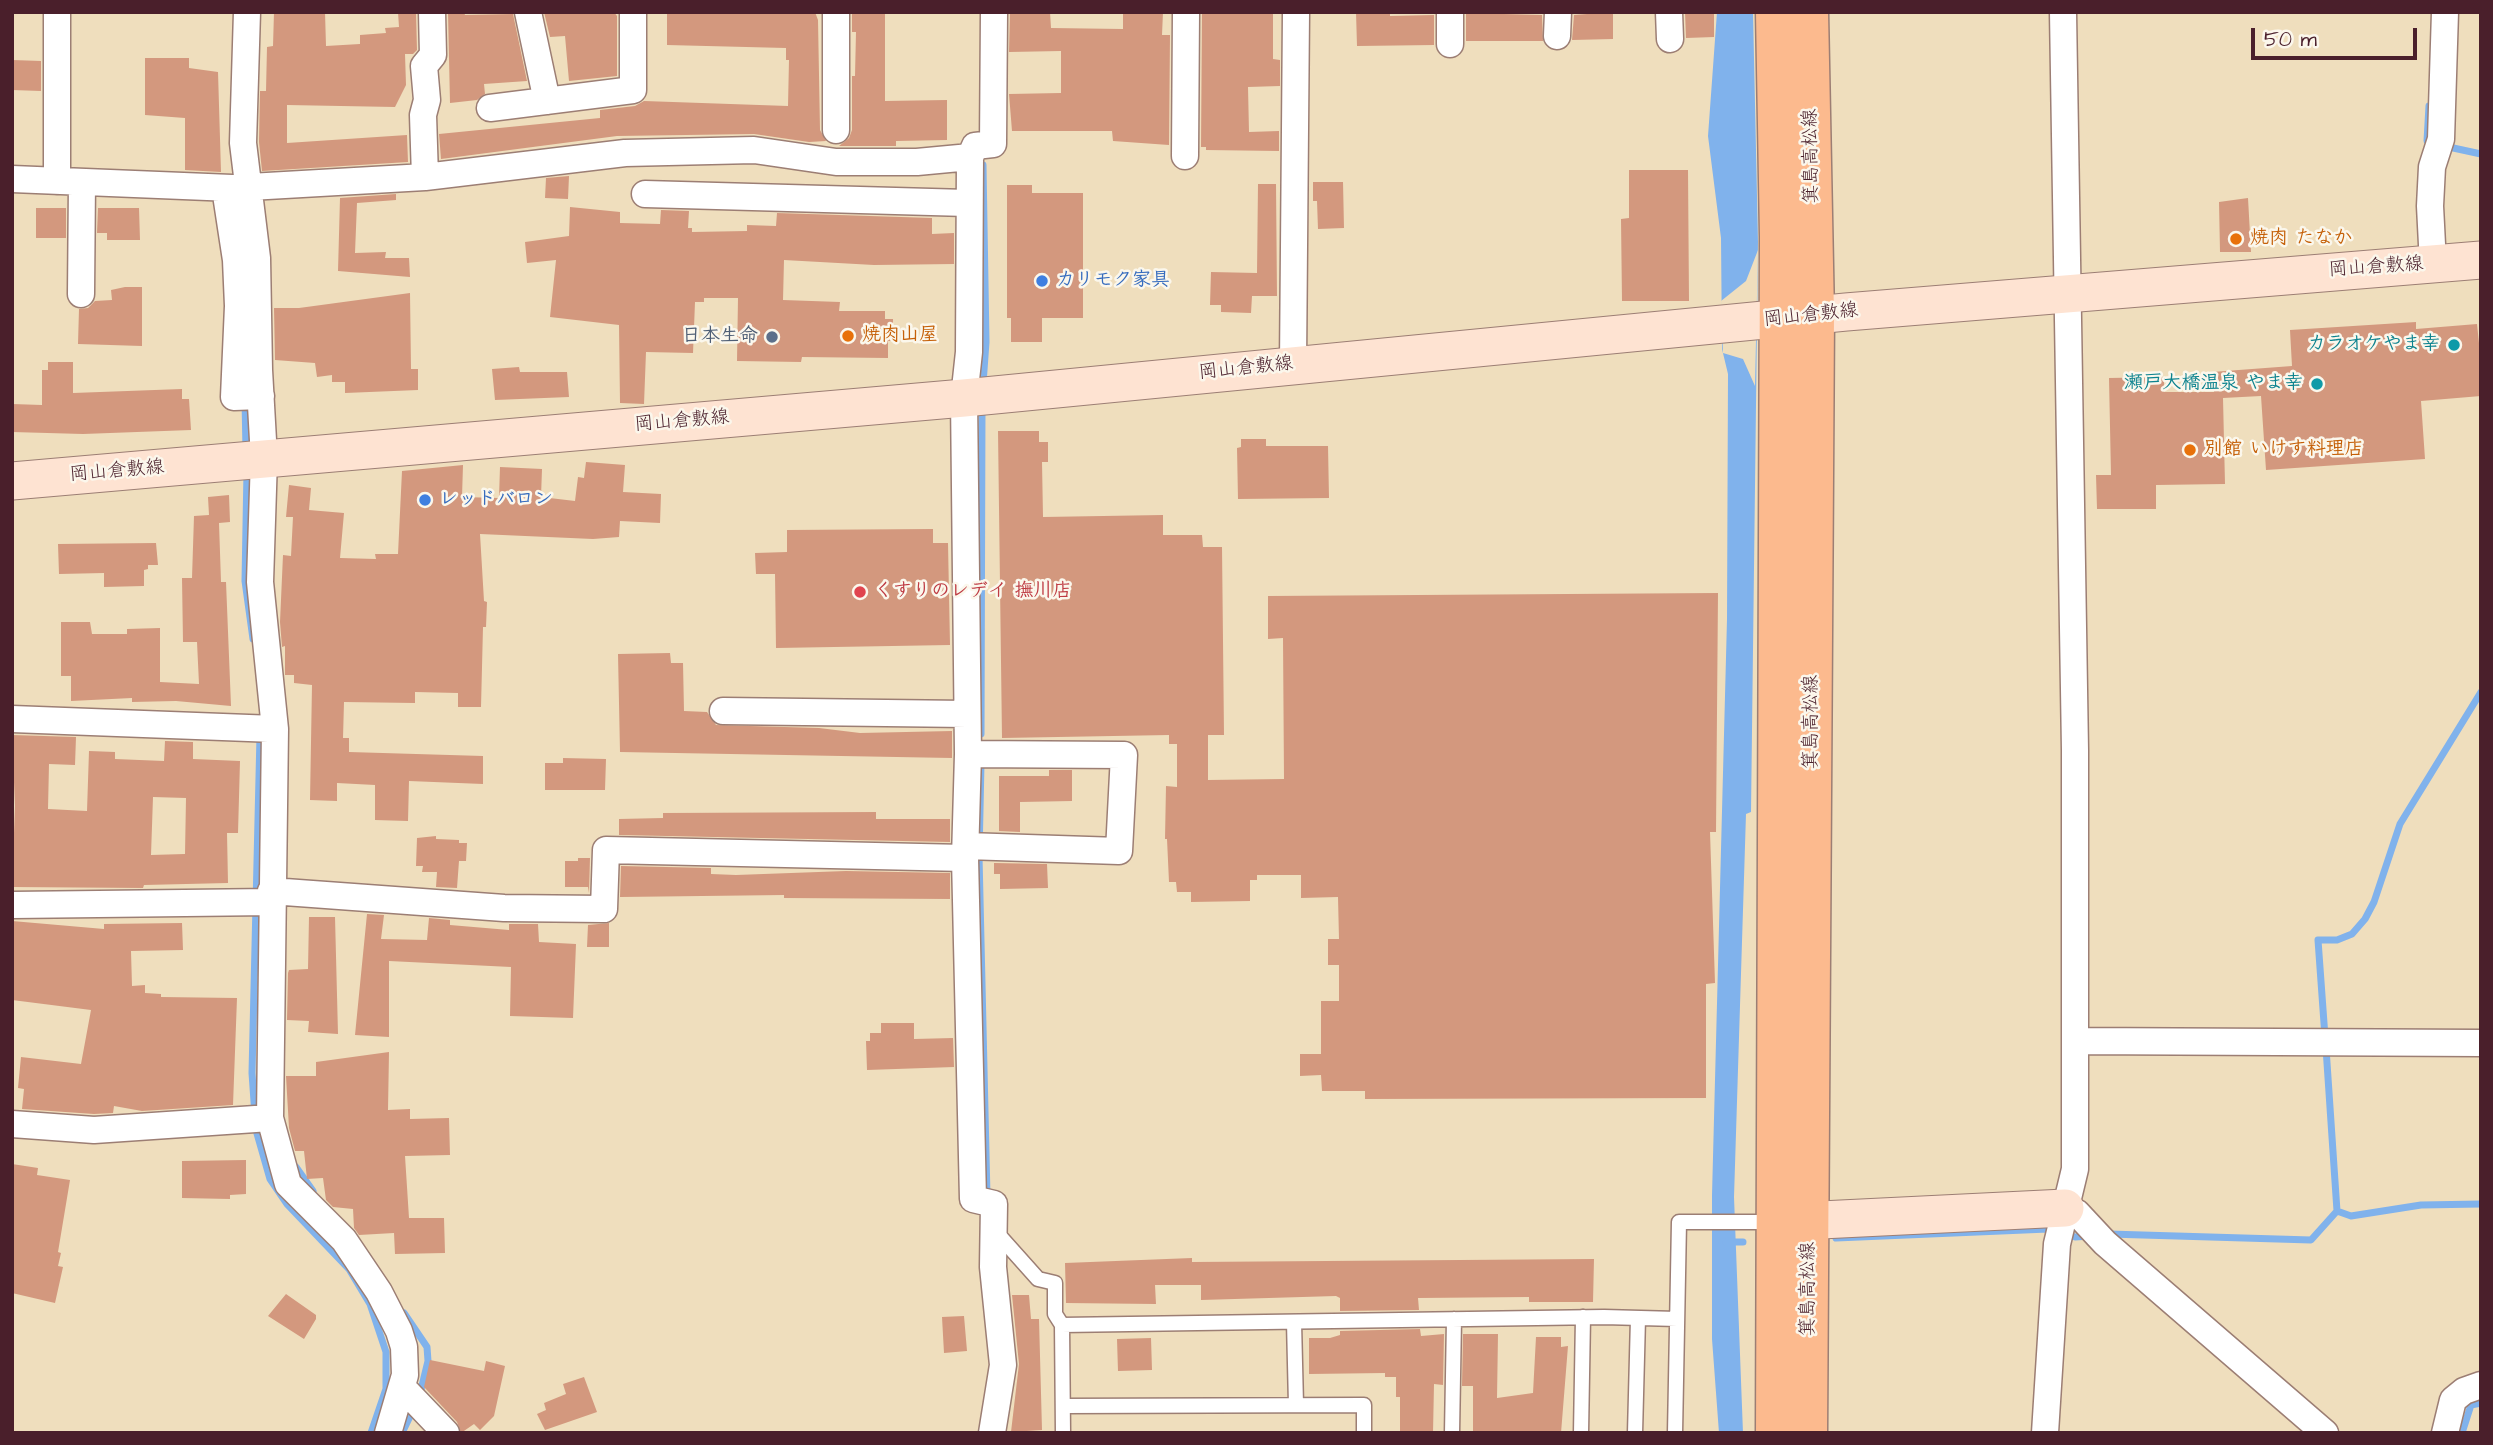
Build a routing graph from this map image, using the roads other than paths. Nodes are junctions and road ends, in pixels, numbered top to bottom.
1 (57, 12) edge
2 (247, 12) edge
3 (432, 12) edge
4 (528, 12) edge
5 (633, 12) edge
6 (836, 12) edge
7 (994, 12) edge
8 (1186, 12) edge
9 (1296, 12) edge
10 (1450, 12) edge
11 (1669, 12) edge
12 (1775, 12) edge
13 (1809, 12) edge
14 (2063, 12) edge
15 (2445, 12) edge
16 (1670, 39) dead end
17 (1450, 44) dead end
18 (547, 101) junction
19 (490, 108) dead end
20 (836, 130) dead end
21 (979, 149) junction
22 (1185, 156) dead end
23 (425, 177) junction
24 (12, 179) edge
25 (70, 182) junction
26 (238, 188) junction
27 (645, 194) dead end
28 (967, 203) junction
29 (2481, 260) edge
30 (2433, 264) junction
31 (2068, 293) junction
32 (81, 294) dead end
33 (1815, 316) junction
34 (1752, 323) junction
35 (1293, 364) junction
36 (975, 397) junction
37 (252, 459) junction
38 (12, 481) edge
39 (723, 710) dead end
40 (967, 714) junction
41 (12, 719) edge
42 (265, 729) junction
43 (975, 754) junction
44 (972, 849) junction
45 (270, 897) junction
46 (12, 905) edge
47 (2075, 1041) junction
48 (2481, 1043) edge
49 (261, 1119) junction
50 (12, 1124) edge
51 (1792, 1222) junction
52 (2075, 1228) junction
53 (994, 1229) junction
54 (1583, 1317) junction
55 (1637, 1318) junction
56 (1454, 1319) junction
57 (1677, 1319) junction
58 (1294, 1322) junction
59 (1062, 1325) junction
60 (2481, 1385) edge
61 (412, 1397) junction
62 (1296, 1405) junction
63 (1063, 1406) junction
64 (388, 1433) edge
65 (446, 1433) edge
66 (992, 1433) edge
67 (1063, 1433) edge
68 (1364, 1433) edge
69 (1451, 1433) edge
70 (1581, 1433) edge
71 (1635, 1433) edge
72 (1675, 1433) edge
73 (1775, 1433) edge
74 (1808, 1433) edge
75 (2045, 1433) edge
76 (2325, 1433) edge
77 (2445, 1433) edge

1 - 25 street
2 - 26 street
3 - 23 street
4 - 18 street
5 - 18 street
6 - 20 street
7 - 21 street
8 - 22 street
9 - 35 street
10 - 17 street
11 - 16 street
12 - 34 main road, 箕島高松線
13 - 33 main road, 箕島高松線
14 - 31 street
15 - 30 street
18 - 19 street
21 - 23 street
21 - 28 street
23 - 26 street
24 - 25 street
25 - 26 street
25 - 32 street
26 - 37 street
27 - 28 street
28 - 36 street
29 - 30 main road, 岡山倉敷線
30 - 31 main road, 岡山倉敷線
31 - 33 main road, 岡山倉敷線
31 - 47 street
33 - 34 main road, 岡山倉敷線
33 - 51 main road, 箕島高松線
34 - 35 main road, 岡山倉敷線
34 - 51 main road, 箕島高松線
35 - 36 main road, 岡山倉敷線
36 - 37 main road, 岡山倉敷線
36 - 40 street
37 - 38 main road, 岡山倉敷線
37 - 42 street
39 - 40 street
40 - 43 street
41 - 42 street
42 - 45 street
43 - 44 street
43 - 44 street
44 - 45 street
44 - 53 street
45 - 46 street
45 - 49 street
47 - 48 street
47 - 52 street
49 - 50 street
49 - 61 street
51 - 52 main road
51 - 57 lane
51 - 73 main road, 箕島高松線
51 - 74 main road, 箕島高松線
52 - 75 street
52 - 76 street
53 - 59 lane
53 - 66 street
54 - 55 lane
54 - 56 lane
54 - 70 lane
55 - 57 lane
55 - 71 lane
56 - 58 lane
56 - 69 lane
57 - 72 lane
58 - 59 lane
58 - 62 lane
59 - 63 lane
60 - 77 street
61 - 64 street
61 - 65 street
62 - 63 lane
62 - 68 lane
63 - 67 lane

